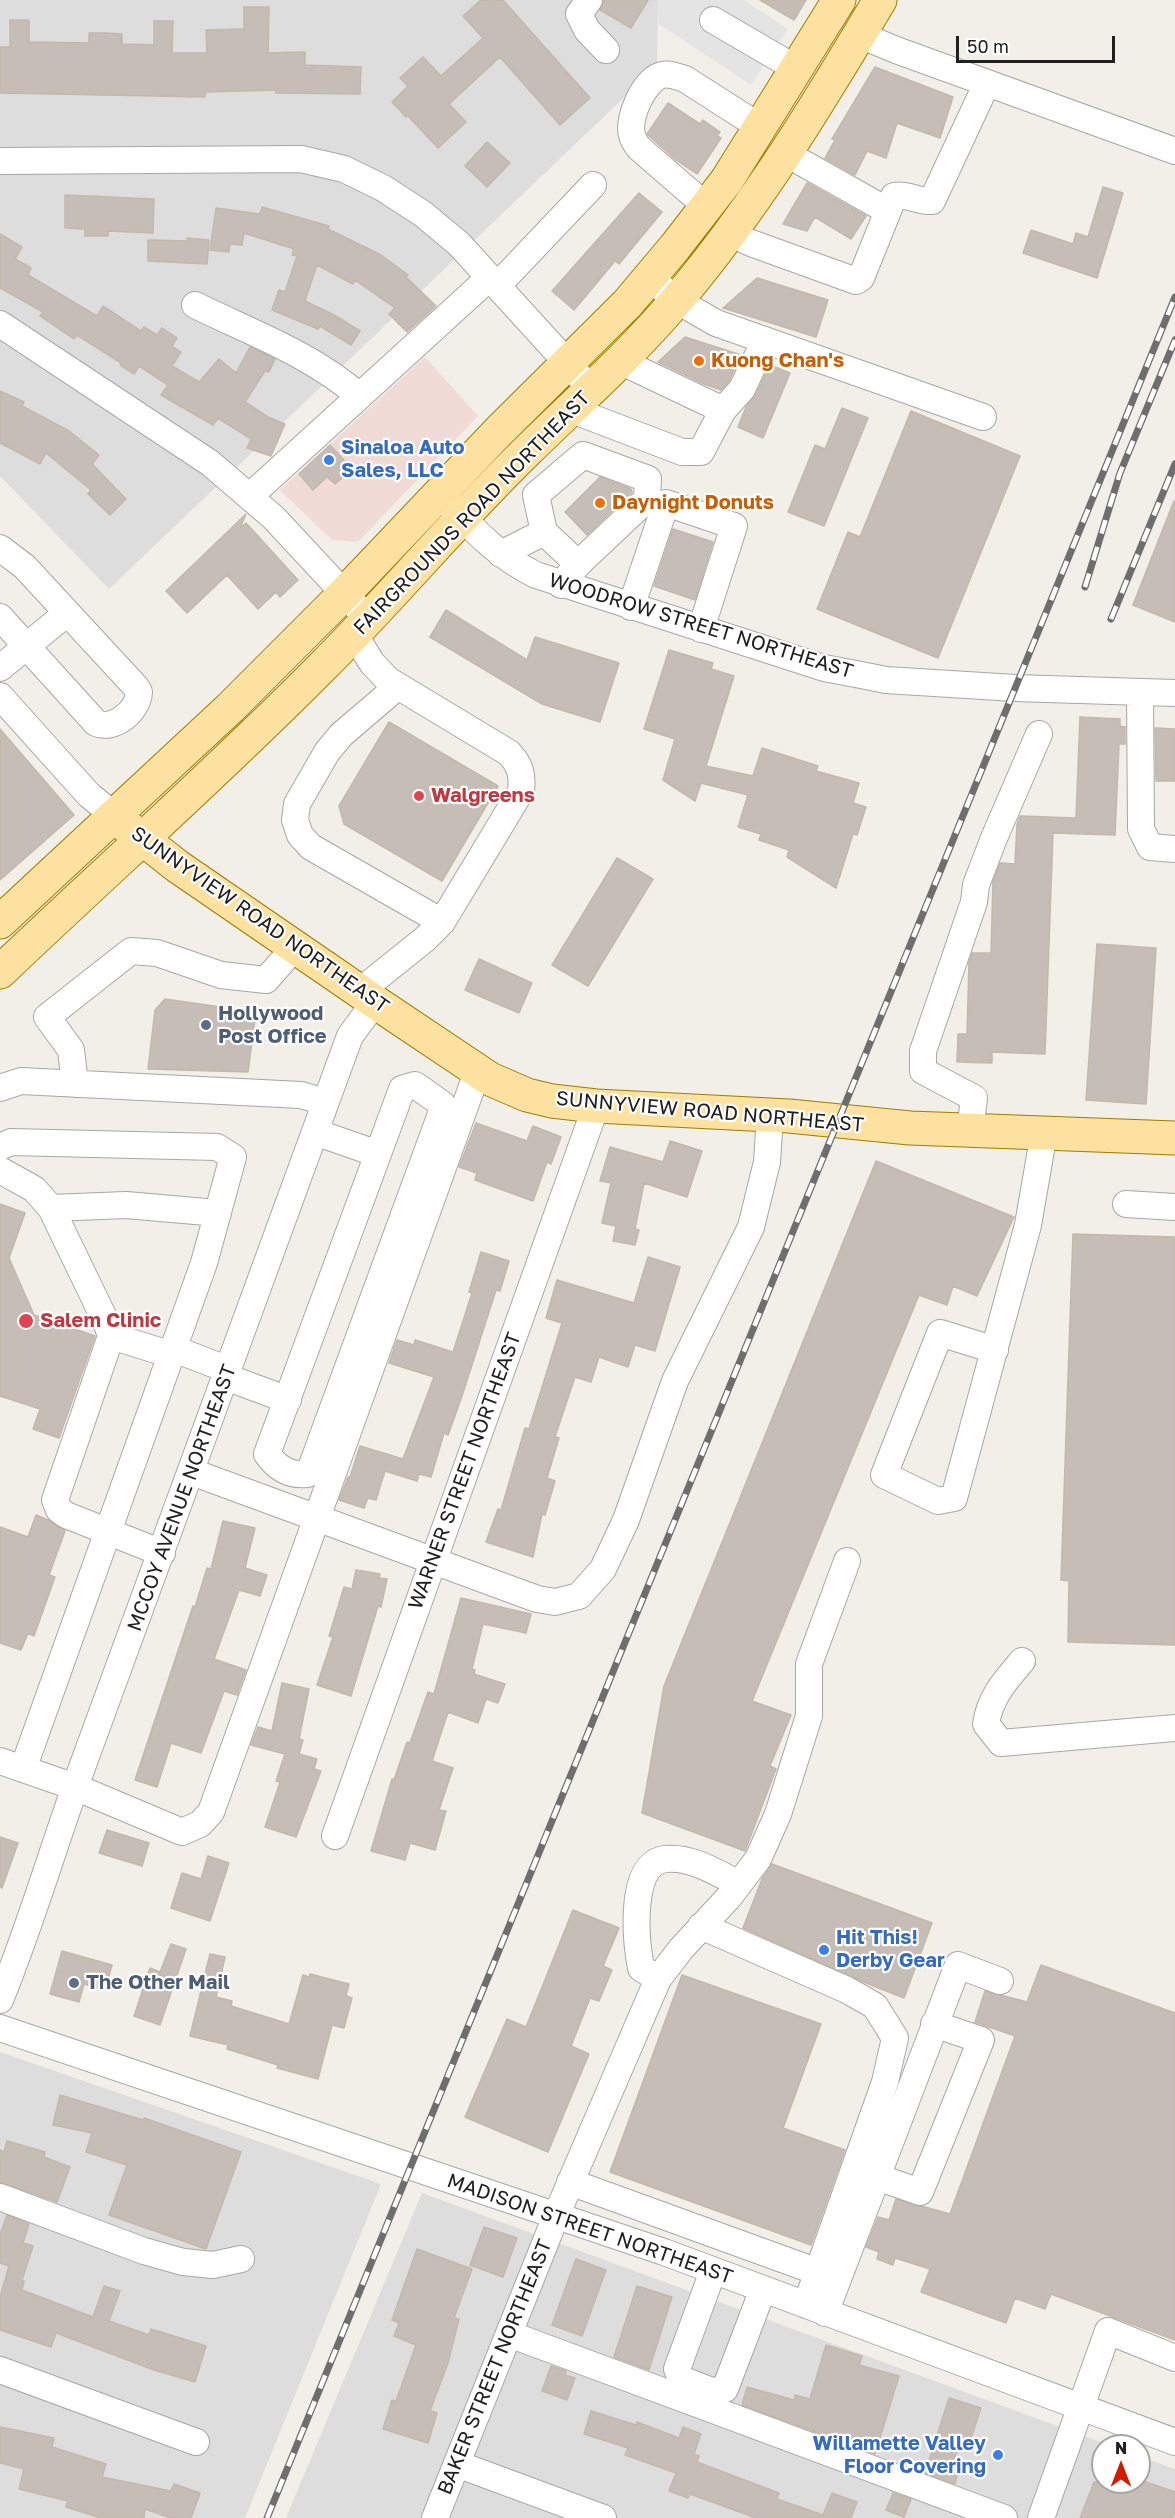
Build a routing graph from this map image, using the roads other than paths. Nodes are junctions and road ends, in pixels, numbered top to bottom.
1 (589, 0) edge
2 (839, 0) edge
3 (880, 0) edge
4 (713, 20) dead end
5 (860, 35) junction
6 (606, 50) dead end
7 (797, 69) junction
8 (987, 83) junction
9 (760, 127) junction
10 (1175, 151) edge
11 (785, 153) junction
12 (0, 161) edge
13 (593, 185) dead end
14 (706, 206) junction
15 (888, 212) junction
16 (729, 233) junction
17 (649, 277) junction
18 (493, 282) junction
19 (676, 300) junction
20 (195, 305) dead end
21 (0, 324) edge
22 (765, 340) junction
23 (620, 361) junction
24 (569, 363) junction
25 (359, 396) junction
26 (582, 400) junction
27 (723, 410) junction
28 (983, 417) dead end
29 (533, 445) junction
30 (563, 472) junction
31 (440, 492) junction
32 (250, 496) junction
33 (463, 518) junction
34 (544, 532) junction
35 (0, 548) edge
36 (501, 554) junction
37 (578, 564) junction
38 (561, 585) junction
39 (344, 594) junction
40 (631, 607) junction
41 (67, 613) junction
42 (0, 617) edge
43 (361, 627) junction
44 (701, 629) junction
45 (28, 647) junction
46 (0, 668) edge
47 (397, 687) junction
48 (1140, 692) junction
49 (1175, 693) edge
50 (0, 696) edge
51 (1040, 734) dead end
52 (115, 816) junction
53 (142, 839) junction
54 (1175, 849) edge
55 (442, 921) junction
56 (0, 922) edge
57 (295, 947) junction
58 (0, 972) edge
59 (367, 997) junction
60 (478, 1070) junction
61 (75, 1084) junction
62 (0, 1088) edge
63 (326, 1102) junction
64 (596, 1106) junction
65 (771, 1115) junction
66 (970, 1131) junction
67 (315, 1132) junction
68 (1044, 1133) junction
69 (1175, 1138) edge
70 (0, 1147) edge
71 (378, 1154) junction
72 (0, 1170) edge
73 (1126, 1204) dead end
74 (1175, 1207) edge
75 (51, 1208) junction
76 (218, 1213) junction
77 (111, 1336) junction
78 (995, 1350) junction
79 (173, 1352) junction
80 (227, 1374) junction
81 (288, 1400) junction
82 (192, 1472) junction
83 (316, 1517) junction
84 (109, 1533) junction
85 (162, 1553) junction
86 (433, 1560) junction
87 (847, 1561) dead end
88 (1022, 1661) dead end
89 (1175, 1728) edge
90 (11, 1765) edge
91 (75, 1787) junction
92 (335, 1836) dead end
93 (739, 1884) junction
94 (700, 1926) junction
95 (658, 1980) junction
96 (1000, 1981) dead end
97 (0, 2000) edge
98 (934, 2024) junction
99 (0, 2028) edge
100 (877, 2177) junction
101 (570, 2182) junction
102 (0, 2197) edge
103 (556, 2216) junction
104 (677, 2221) junction
105 (667, 2253) junction
106 (241, 2259) dead end
107 (713, 2271) junction
108 (818, 2272) junction
109 (763, 2289) junction
110 (816, 2309) junction
111 (509, 2334) junction
112 (1175, 2358) edge
113 (0, 2370) edge
114 (1081, 2409) junction
115 (196, 2442) dead end
116 (1175, 2442) edge
117 (457, 2464) junction
118 (435, 2518) edge
119 (603, 2518) edge
120 (1004, 2518) edge
121 (1041, 2518) edge

1 - 6 street
2 - 7 main road, FAIRGROUNDS ROAD NORTHEAST
3 - 5 main road, FAIRGROUNDS ROAD NORTHEAST
4 - 7 street
5 - 8 street
5 - 11 main road, FAIRGROUNDS ROAD NORTHEAST
7 - 9 main road, FAIRGROUNDS ROAD NORTHEAST
8 - 10 street
8 - 15 street
9 - 14 main road, FAIRGROUNDS ROAD NORTHEAST
9 - 14 street
11 - 15 street
11 - 16 main road, FAIRGROUNDS ROAD NORTHEAST
12 - 18 street
13 - 18 street
14 - 17 main road, FAIRGROUNDS ROAD NORTHEAST
15 - 16 street
16 - 19 main road, FAIRGROUNDS ROAD NORTHEAST
17 - 19 street
17 - 24 main road, FAIRGROUNDS ROAD NORTHEAST
18 - 24 street
18 - 25 street
19 - 22 street
19 - 23 main road, FAIRGROUNDS ROAD NORTHEAST
20 - 25 street
21 - 32 street, MCCOY AVENUE NORTHEAST
22 - 27 street
22 - 28 street
23 - 26 main road, FAIRGROUNDS ROAD NORTHEAST
23 - 27 street
24 - 26 street
24 - 31 main road, FAIRGROUNDS ROAD NORTHEAST
25 - 32 street
26 - 27 street
26 - 29 main road, FAIRGROUNDS ROAD NORTHEAST
29 - 30 street
29 - 33 main road, FAIRGROUNDS ROAD NORTHEAST
30 - 34 street
30 - 37 street
31 - 33 street, WOODROW STREET NORTHEAST
31 - 39 main road, FAIRGROUNDS ROAD NORTHEAST
32 - 39 street, MCCOY AVENUE NORTHEAST
33 - 36 street, WOODROW STREET NORTHEAST
33 - 43 main road, FAIRGROUNDS ROAD NORTHEAST
34 - 36 street
34 - 37 street
35 - 41 street
36 - 38 street, WOODROW STREET NORTHEAST
37 - 38 street
38 - 40 street, WOODROW STREET NORTHEAST
39 - 43 street, MCCOY AVENUE NORTHEAST
39 - 52 main road, FAIRGROUNDS ROAD NORTHEAST
40 - 44 street, WOODROW STREET NORTHEAST
40 - 44 street
41 - 45 street
41 - 45 street
42 - 45 street
43 - 47 street, MCCOY AVENUE NORTHEAST
43 - 53 main road, FAIRGROUNDS ROAD NORTHEAST
44 - 48 street, WOODROW STREET NORTHEAST
45 - 46 street
47 - 55 street, MCCOY AVENUE NORTHEAST
47 - 55 street
48 - 49 street, WOODROW STREET NORTHEAST
48 - 54 street
50 - 52 street
51 - 66 street
52 - 53 main road, SUNNYVIEW ROAD NORTHEAST
52 - 56 main road, FAIRGROUNDS ROAD NORTHEAST
53 - 57 main road, SUNNYVIEW ROAD NORTHEAST
53 - 58 main road, FAIRGROUNDS ROAD NORTHEAST
55 - 59 street, MCCOY AVENUE NORTHEAST
57 - 59 main road, SUNNYVIEW ROAD NORTHEAST
57 - 61 street
59 - 60 main road, SUNNYVIEW ROAD NORTHEAST
59 - 63 street, MCCOY AVENUE NORTHEAST
60 - 64 main road, SUNNYVIEW ROAD NORTHEAST
60 - 83 street
61 - 62 street
61 - 63 street
63 - 67 street, MCCOY AVENUE NORTHEAST
64 - 65 main road, SUNNYVIEW ROAD NORTHEAST
64 - 86 street, WARNER STREET NORTHEAST
65 - 66 main road, SUNNYVIEW ROAD NORTHEAST
65 - 86 street
66 - 68 main road, SUNNYVIEW ROAD NORTHEAST
67 - 71 street
67 - 80 street, MCCOY AVENUE NORTHEAST
68 - 69 main road, SUNNYVIEW ROAD NORTHEAST
68 - 78 street
70 - 76 street
71 - 81 street
71 - 81 street
72 - 75 street
73 - 74 street
75 - 76 street
75 - 77 street
76 - 79 street
77 - 79 street
77 - 84 street
78 - 78 street
79 - 80 street
79 - 84 street
80 - 81 street
80 - 82 street, MCCOY AVENUE NORTHEAST
82 - 83 street
82 - 85 street, MCCOY AVENUE NORTHEAST
83 - 86 street
83 - 91 street
84 - 85 street
84 - 90 street
85 - 91 street, MCCOY AVENUE NORTHEAST
86 - 92 street, WARNER STREET NORTHEAST
87 - 93 street, BAKER STREET NORTHEAST
88 - 89 street
90 - 91 street
91 - 97 street, MCCOY AVENUE NORTHEAST
93 - 94 street, BAKER STREET NORTHEAST
93 - 95 street
94 - 95 street, BAKER STREET NORTHEAST
94 - 108 street
95 - 101 street, BAKER STREET NORTHEAST
96 - 98 street
98 - 100 street
98 - 100 street
99 - 103 street, MADISON STREET NORTHEAST
100 - 110 street
101 - 103 street, BAKER STREET NORTHEAST
101 - 104 street
102 - 106 street
103 - 105 street, MADISON STREET NORTHEAST
103 - 111 street, BAKER STREET NORTHEAST
104 - 105 street
104 - 108 street
105 - 107 street, MADISON STREET NORTHEAST
107 - 109 street, MADISON STREET NORTHEAST
107 - 109 street
108 - 110 street
109 - 110 street, MADISON STREET NORTHEAST
110 - 114 street, MADISON STREET NORTHEAST
111 - 117 street, BAKER STREET NORTHEAST
111 - 120 street
112 - 114 street
113 - 115 street
114 - 116 street, MADISON STREET NORTHEAST
114 - 121 street
117 - 118 street, BAKER STREET NORTHEAST
117 - 119 street

